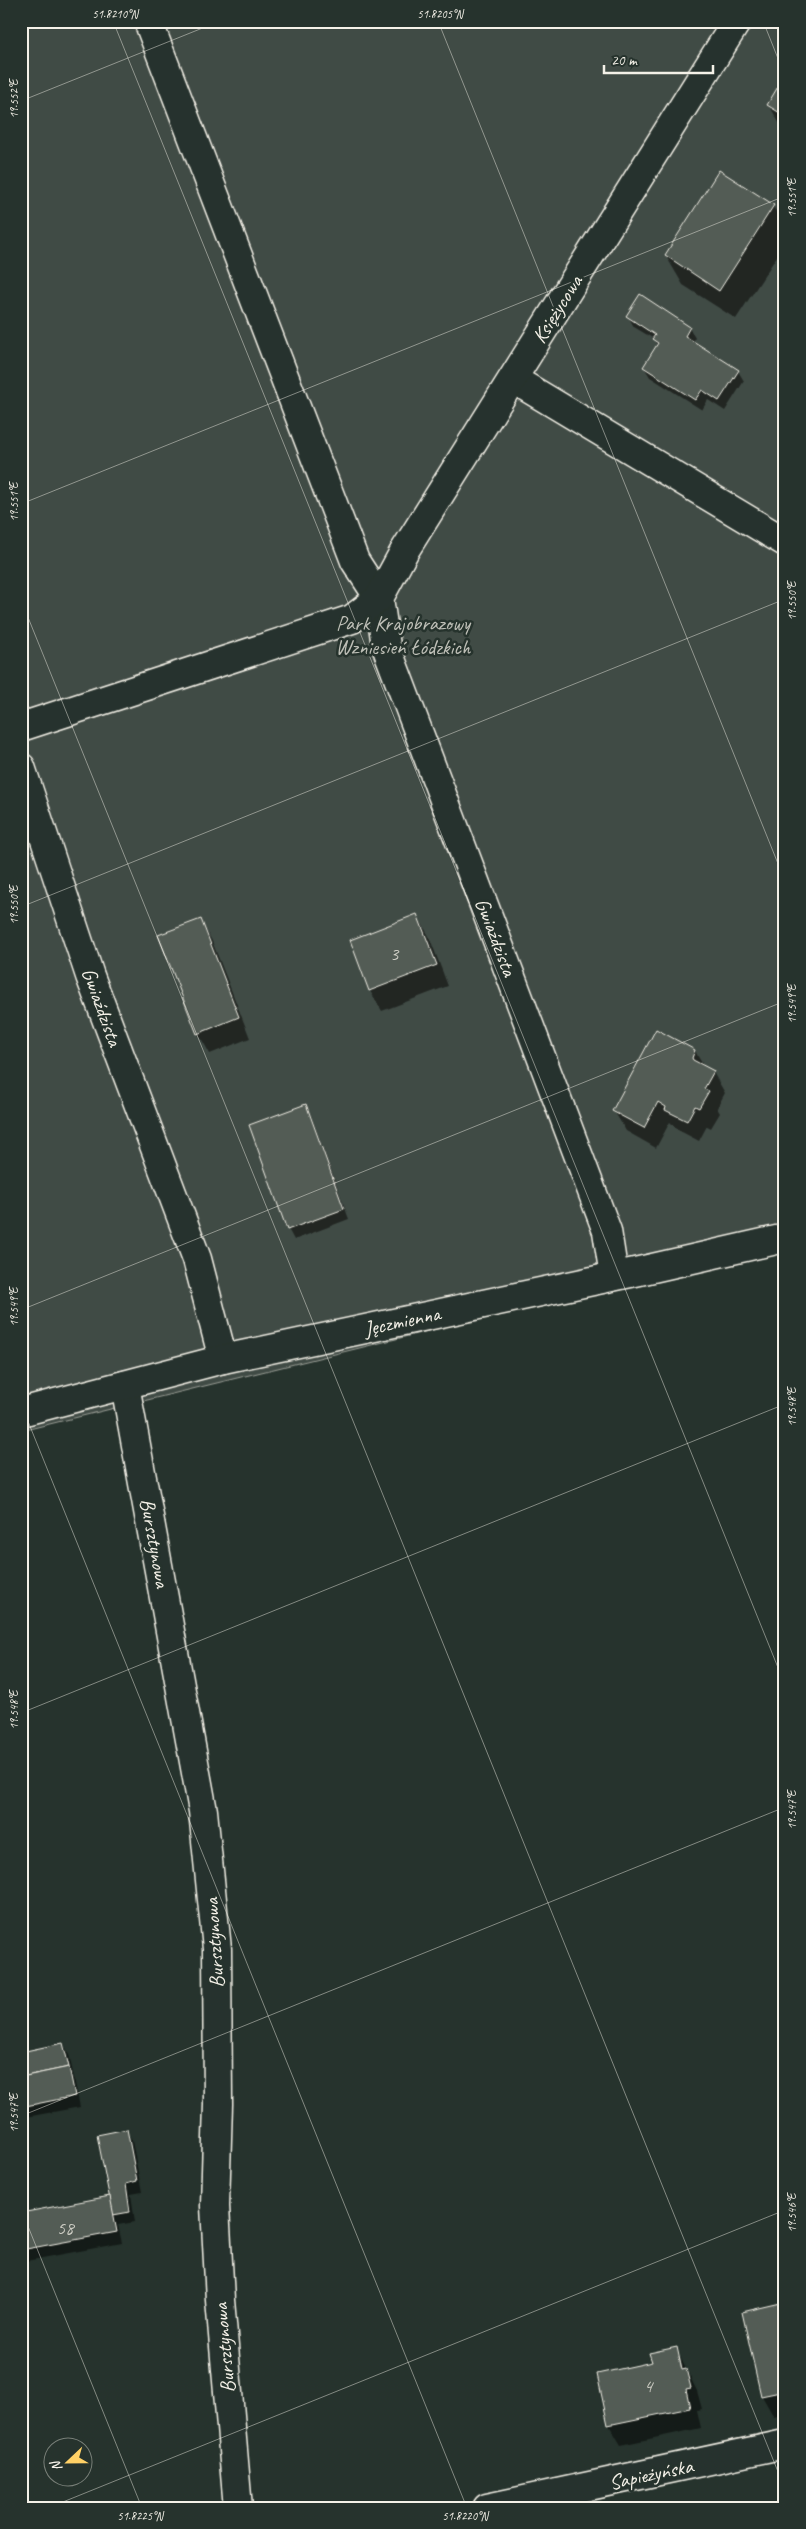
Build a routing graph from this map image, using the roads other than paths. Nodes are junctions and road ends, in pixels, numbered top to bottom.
1 (148, 21) edge
2 (737, 21) edge
3 (513, 379) junction
4 (785, 542) edge
5 (379, 598) junction
6 (21, 727) edge
7 (21, 767) edge
8 (785, 1238) edge
9 (614, 1276) junction
10 (223, 1359) junction
11 (125, 1385) junction
12 (21, 1412) edge
13 (785, 2444) edge
14 (238, 2508) edge
15 (487, 2508) edge

1 - 5 street
2 - 3 street, Księżycowa
3 - 4 street
3 - 5 street, Księżycowa
5 - 6 street
5 - 9 street, Gwiaździsta
7 - 10 street, Gwiaździsta
8 - 9 street, Jęczmienna
9 - 10 street, Jęczmienna
10 - 11 street, Jęczmienna
11 - 12 street, Jęczmienna
11 - 14 street, Bursztynowa
13 - 15 street, Sapieżyńska

